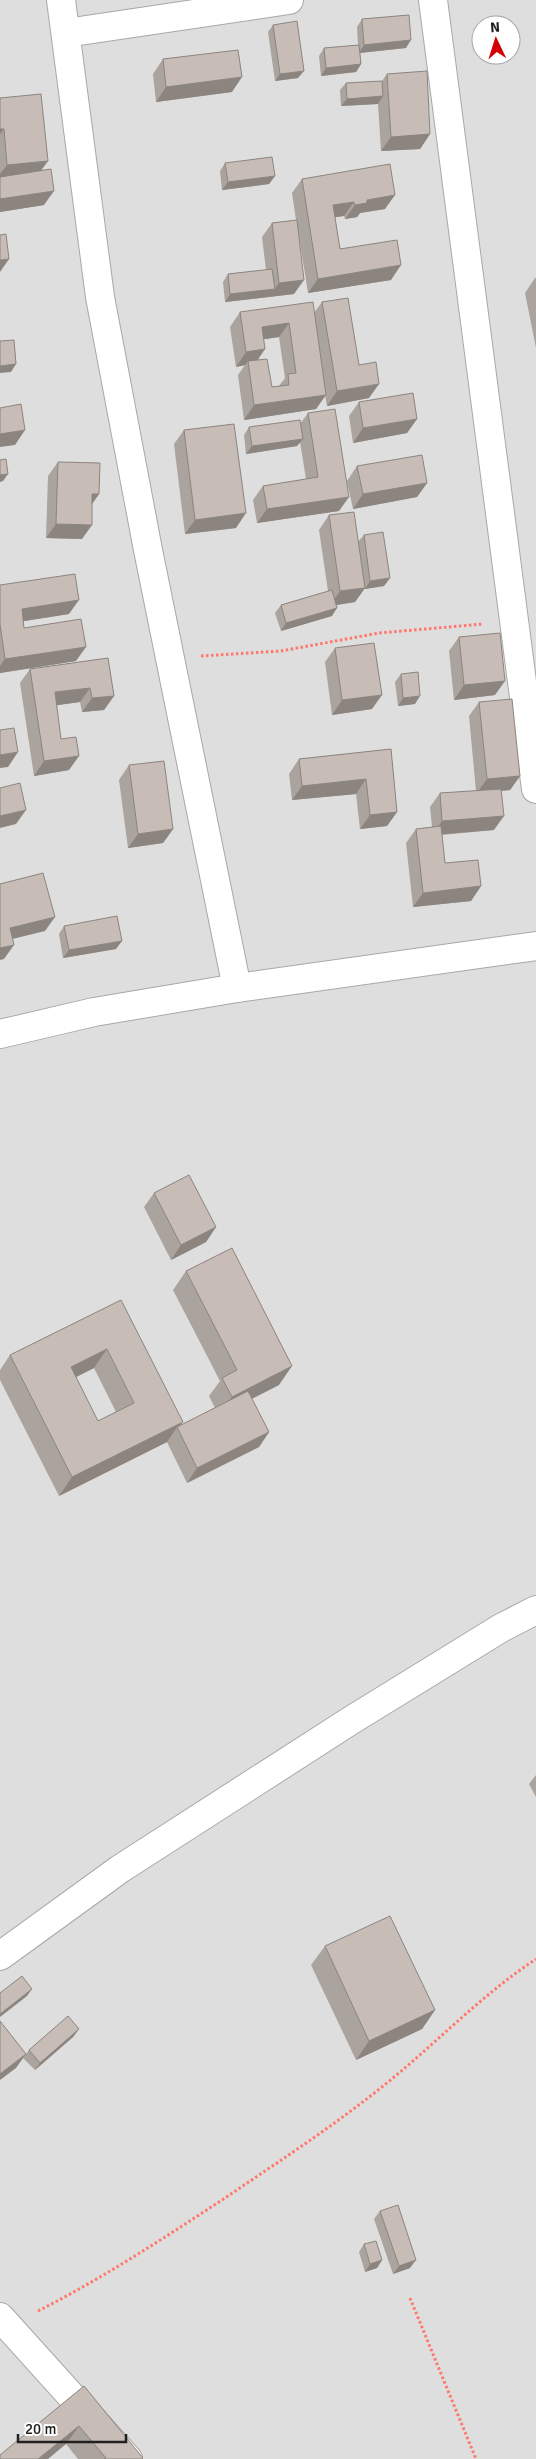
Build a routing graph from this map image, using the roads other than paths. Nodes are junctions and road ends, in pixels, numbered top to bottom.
1 (61, 0) edge
2 (289, 0) edge
3 (433, 0) edge
4 (66, 33) junction
5 (536, 789) edge
6 (536, 946) edge
7 (236, 988) junction
8 (0, 1034) edge
9 (536, 1610) edge
10 (0, 1956) edge
11 (4, 2322) edge
12 (128, 2459) edge

1 - 4 street
2 - 4 street
3 - 5 street
4 - 7 street
6 - 7 street
7 - 8 street
9 - 10 street
11 - 12 street

